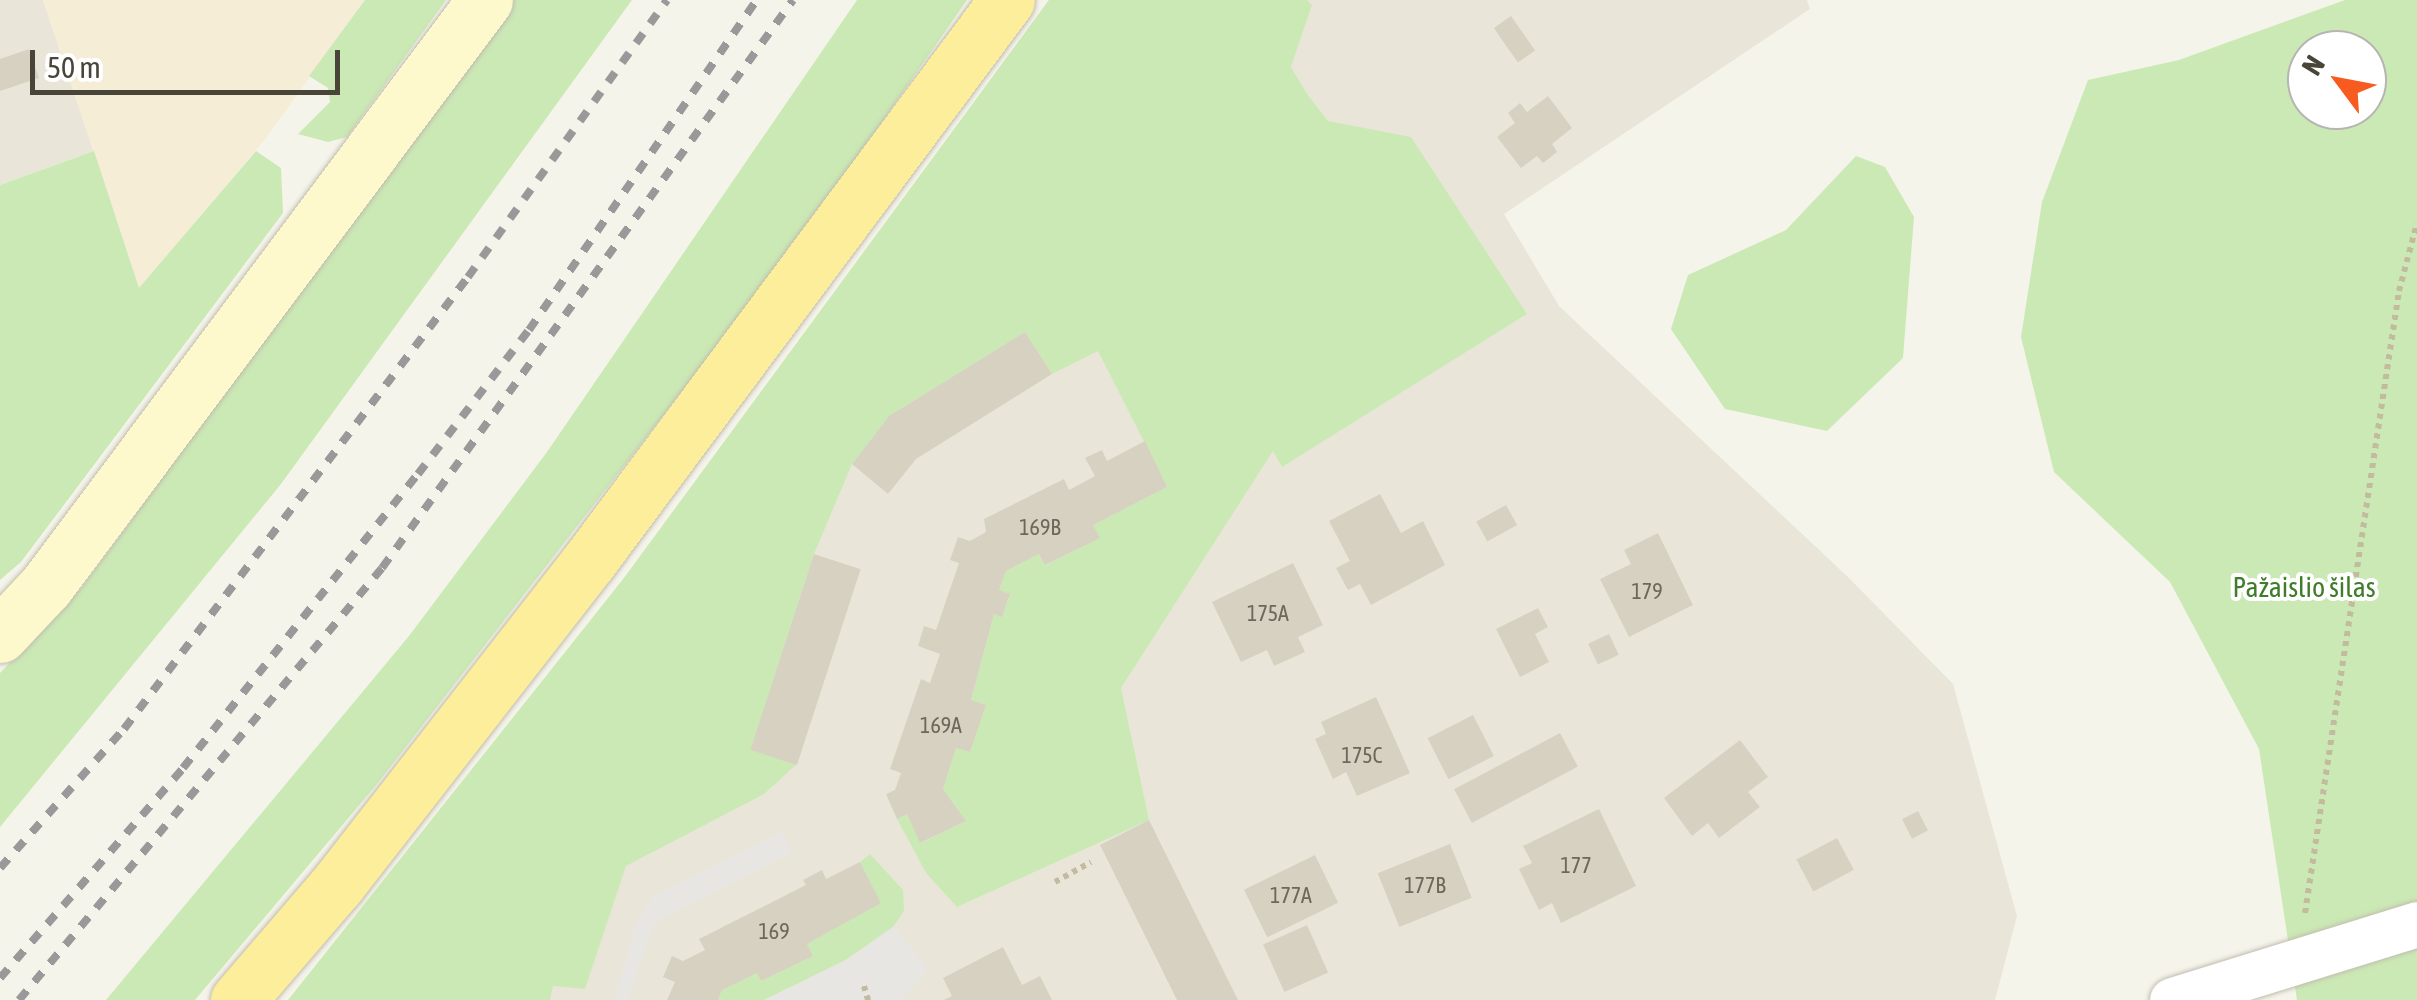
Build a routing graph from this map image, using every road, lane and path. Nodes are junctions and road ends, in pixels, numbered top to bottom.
1 (485, 0) edge
2 (1006, 0) edge
3 (2417, 223) edge
4 (0, 635) edge
5 (1092, 862) dead end
6 (1055, 882) dead end
7 (2417, 924) edge
8 (2304, 959) junction
9 (864, 986) dead end
10 (238, 1000) edge
11 (868, 1000) edge
12 (2172, 1000) edge

1 - 4 main road
2 - 10 main road
3 - 8 path
5 - 6 path
7 - 8 street
8 - 12 street
9 - 11 path

